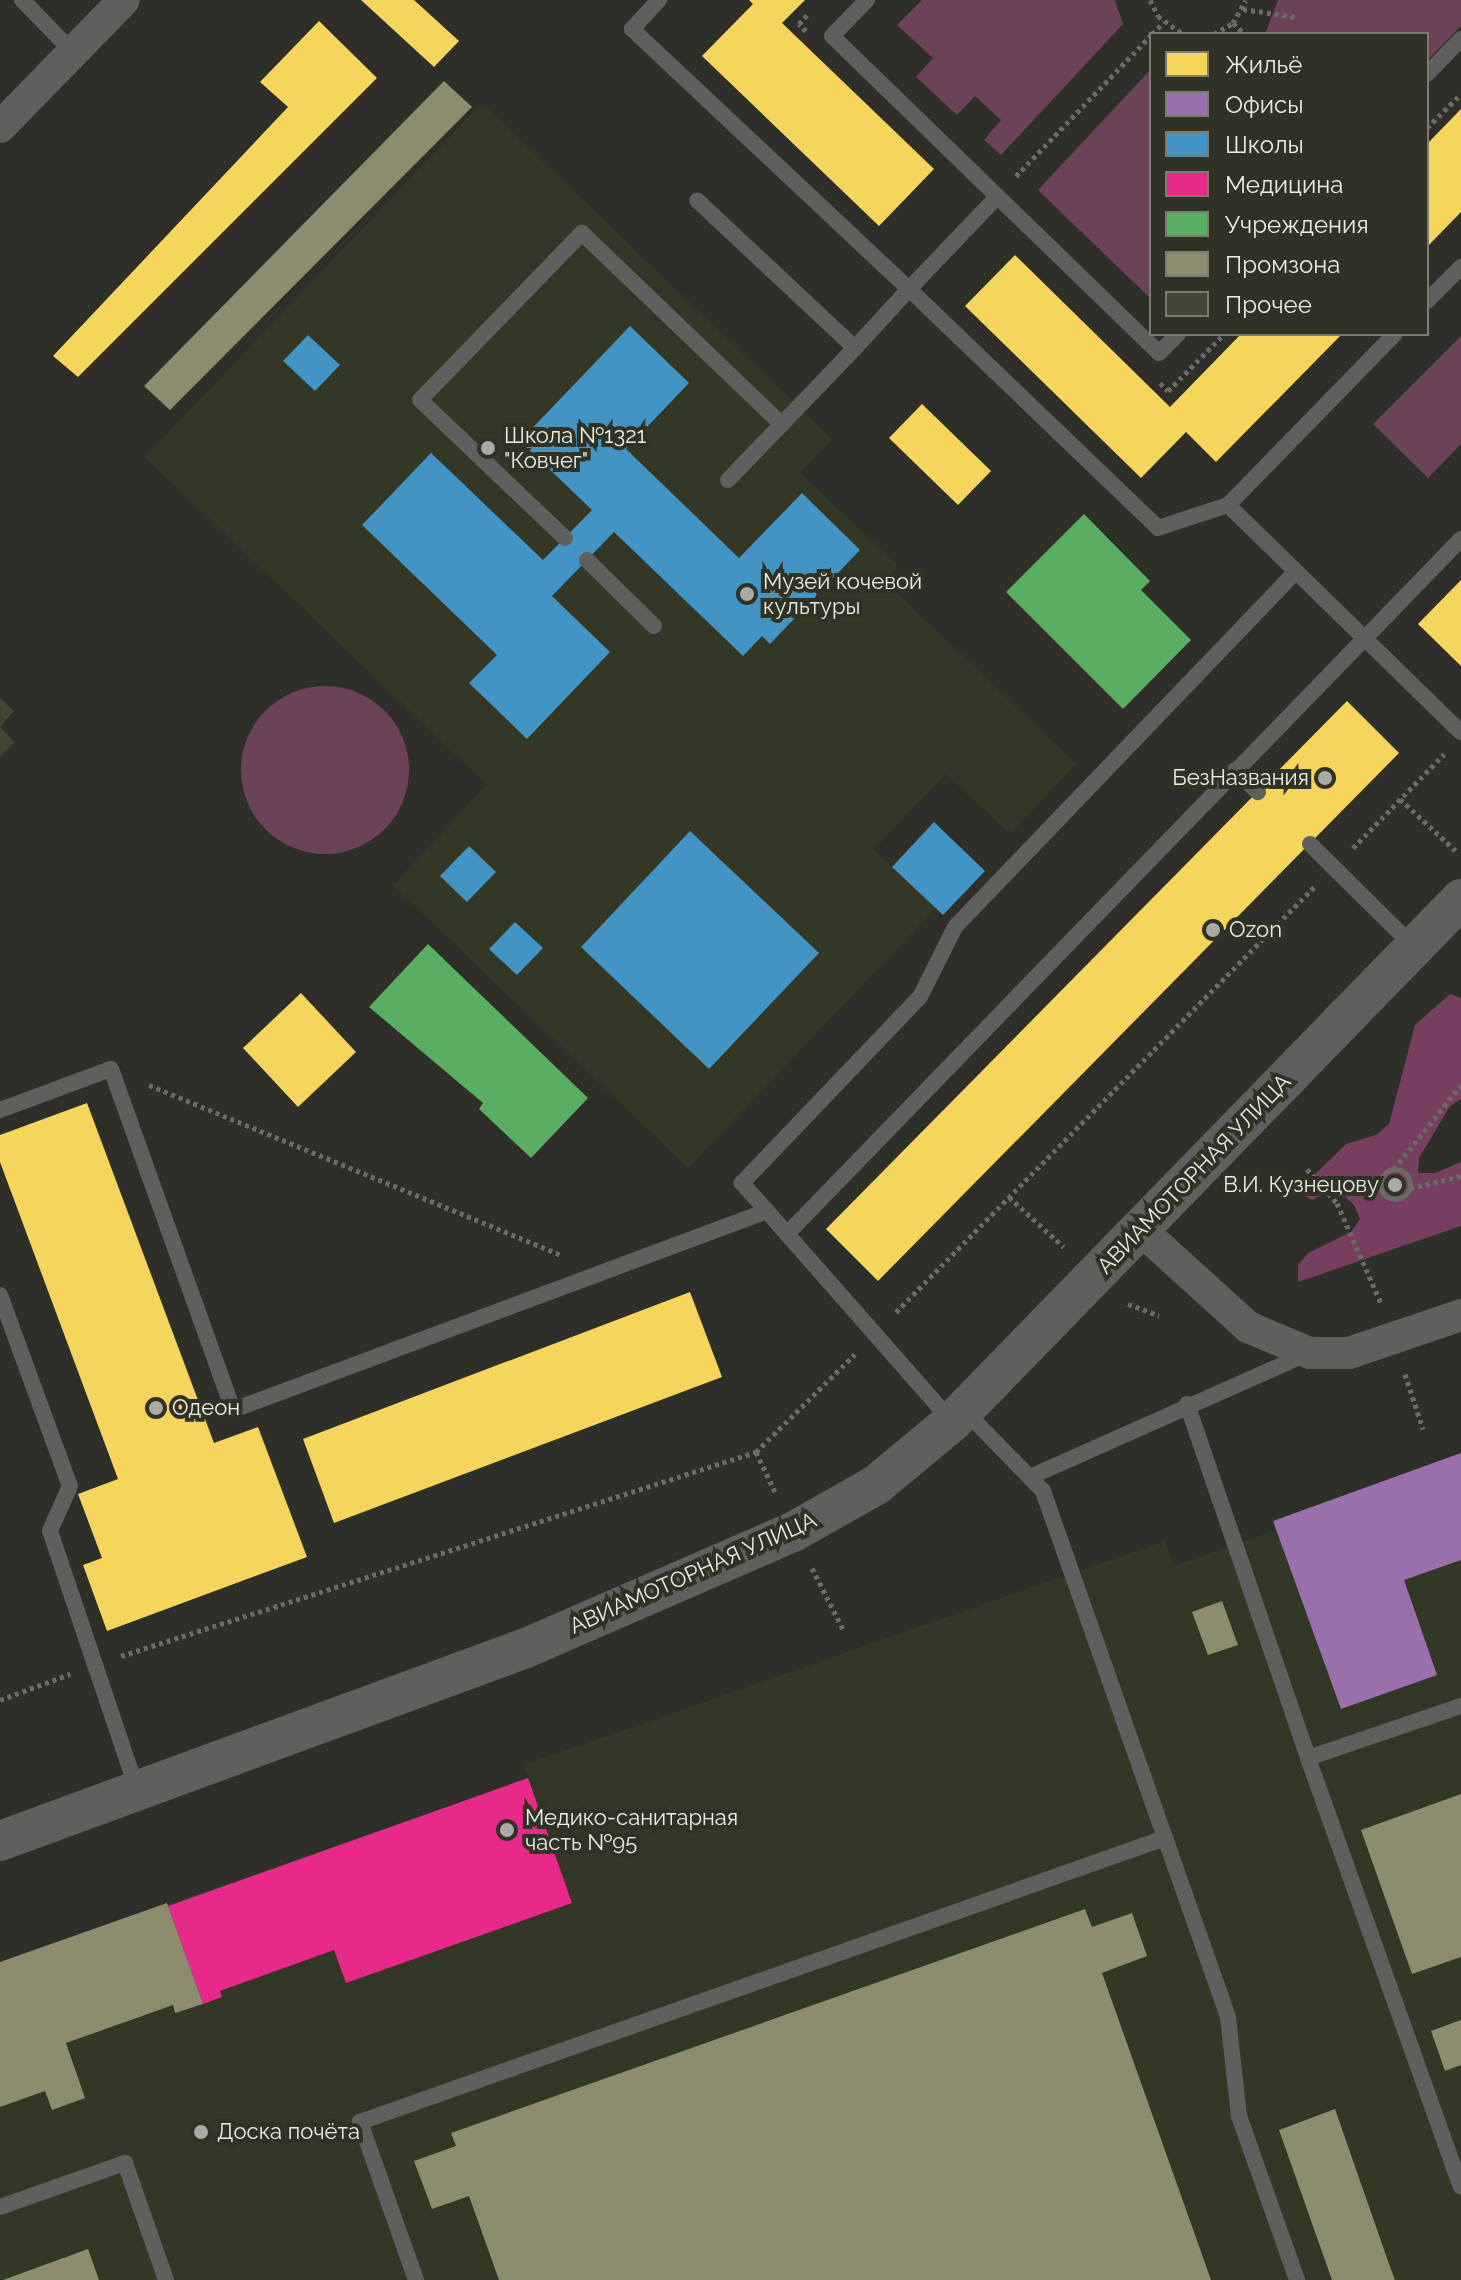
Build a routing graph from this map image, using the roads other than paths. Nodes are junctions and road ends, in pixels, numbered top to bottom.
1 (22, 0) edge
2 (124, 0) edge
3 (659, 0) edge
4 (867, 0) edge
5 (1461, 39) edge
6 (73, 52) junction
7 (1429, 72) edge
8 (0, 127) edge
9 (997, 197) junction
10 (697, 200) dead end
11 (1461, 267) edge
12 (909, 289) junction
13 (1429, 299) edge
14 (1176, 336) edge
15 (1393, 336) edge
16 (855, 348) junction
17 (782, 425) junction
18 (728, 480) dead end
19 (1228, 505) junction
20 (565, 538) dead end
21 (1461, 539) edge
22 (587, 560) dead end
23 (1296, 572) junction
24 (654, 626) dead end
25 (1364, 640) junction
26 (1461, 732) edge
27 (1235, 770) junction
28 (1258, 792) dead end
29 (1310, 844) dead end
30 (1461, 899) edge
31 (1414, 947) junction
32 (0, 1110) edge
33 (767, 1211) junction
34 (1140, 1229) junction
35 (787, 1234) junction
36 (0, 1295) edge
37 (1461, 1315) edge
38 (1310, 1353) junction
39 (1187, 1404) junction
40 (958, 1416) junction
41 (1030, 1477) junction
42 (1461, 1706) edge
43 (1308, 1758) junction
44 (137, 1790) junction
45 (1165, 1838) junction
46 (0, 1841) edge
47 (1461, 2187) edge
48 (0, 2207) edge
49 (166, 2280) edge
50 (416, 2280) edge
51 (1297, 2280) edge

1 - 6 lane
2 - 6 street
3 - 12 lane
4 - 9 lane
5 - 7 lane
6 - 8 street
9 - 12 lane
9 - 14 lane
10 - 16 lane
11 - 13 lane
12 - 16 lane
12 - 19 lane
15 - 19 lane
16 - 17 lane
17 - 18 lane
17 - 20 lane
19 - 23 lane
21 - 25 lane
22 - 24 lane
23 - 25 lane
23 - 33 lane
25 - 26 lane
25 - 27 lane
27 - 28 lane
27 - 35 lane
29 - 31 lane
30 - 31 street, АВИАМОТОРНАЯ УЛИЦА
31 - 34 street, АВИАМОТОРНАЯ УЛИЦА
32 - 33 lane
33 - 35 lane
34 - 38 street
34 - 40 street, АВИАМОТОРНАЯ УЛИЦА
35 - 40 lane
36 - 44 lane
37 - 38 street
38 - 39 lane
39 - 41 lane
39 - 43 lane
40 - 41 lane
40 - 44 street, АВИАМОТОРНАЯ УЛИЦА
41 - 45 lane
42 - 43 lane
43 - 47 lane
44 - 46 street, АВИАМОТОРНАЯ УЛИЦА
45 - 50 lane
45 - 51 lane
48 - 49 lane

